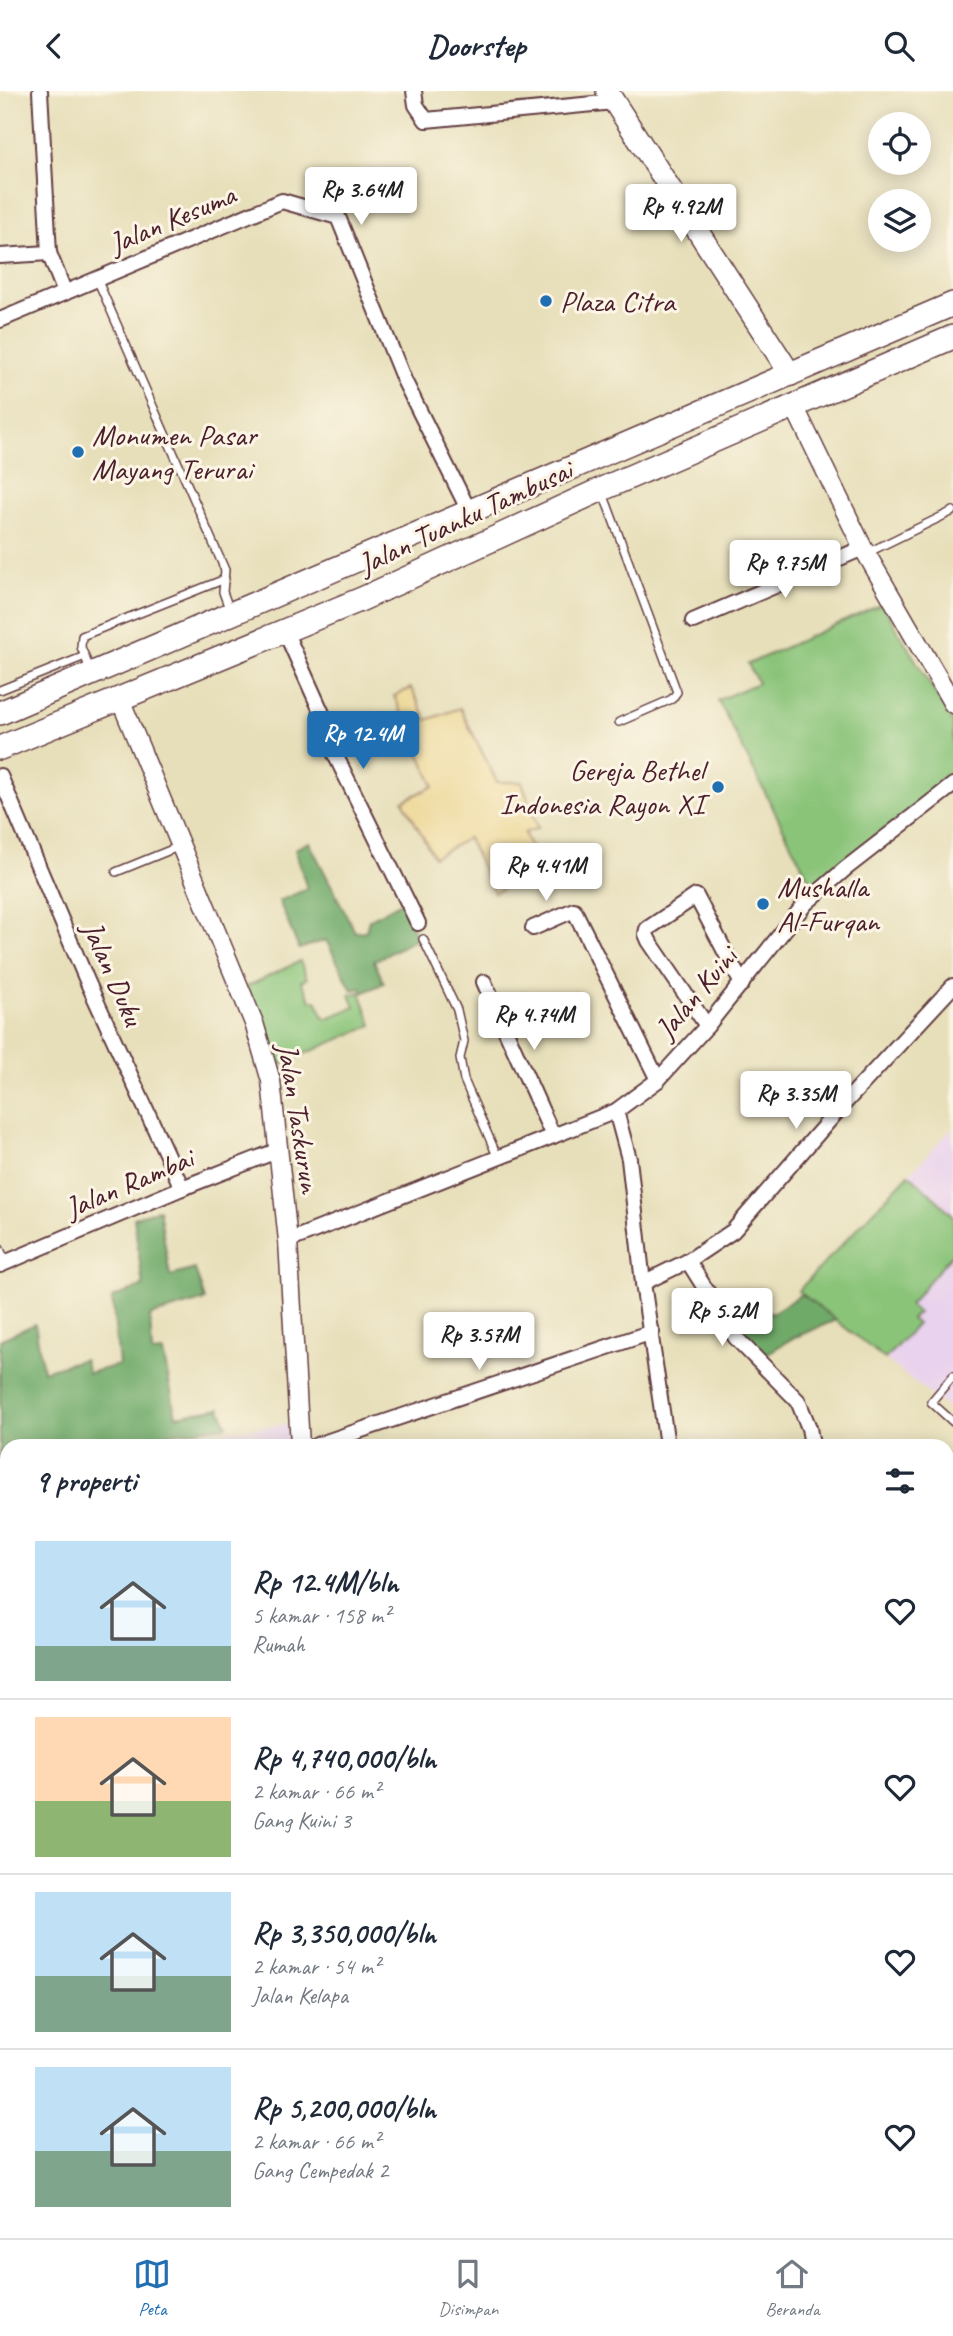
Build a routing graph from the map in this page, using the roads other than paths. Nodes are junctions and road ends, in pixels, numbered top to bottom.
1 (40, 91) edge
2 (414, 91) edge
3 (610, 96) edge
4 (49, 253) junction
5 (0, 256) edge
6 (97, 279) junction
7 (65, 293) junction
8 (953, 304) edge
9 (0, 320) edge
10 (953, 337) edge
11 (791, 375) junction
12 (794, 406) junction
13 (602, 489) junction
14 (953, 511) edge
15 (470, 513) junction
16 (865, 551) junction
17 (225, 579) junction
18 (231, 615) junction
19 (693, 621) dead end
20 (285, 631) junction
21 (88, 665) junction
22 (0, 690) edge
23 (120, 699) junction
24 (952, 701) edge
25 (0, 713) edge
26 (619, 722) dead end
27 (0, 748) edge
28 (0, 776) edge
29 (953, 785) edge
30 (181, 846) junction
31 (116, 872) dead end
32 (418, 923) dead end
33 (533, 928) dead end
34 (423, 939) dead end
35 (484, 982) dead end
36 (742, 984) junction
37 (953, 986) edge
38 (707, 1026) junction
39 (658, 1080) junction
40 (616, 1111) junction
41 (553, 1136) junction
42 (279, 1150) junction
43 (498, 1159) junction
44 (182, 1188) junction
45 (288, 1241) junction
46 (2, 1259) edge
47 (688, 1261) junction
48 (643, 1283) junction
49 (652, 1332) junction
50 (953, 1376) edge
51 (953, 1422) edge
52 (300, 1439) edge
53 (335, 1439) edge
54 (666, 1439) edge
55 (811, 1439) edge

1 - 4 street
2 - 3 street
3 - 11 main road
4 - 5 street
4 - 7 street
6 - 7 street, Jalan Kesuma
6 - 15 street, Jalan Kesuma
6 - 17 lane
7 - 9 street, Jalan Kesuma
8 - 11 main road, Jalan Tuanku Tambusai
10 - 12 main road, Jalan Tuanku Tambusai
11 - 15 main road, Jalan Tuanku Tambusai
12 - 13 main road, Jalan Tuanku Tambusai
12 - 16 street
13 - 20 main road, Jalan Tuanku Tambusai
13 - 26 lane
14 - 16 lane
15 - 18 main road, Jalan Tuanku Tambusai
16 - 19 street
16 - 24 street
17 - 18 lane
17 - 21 lane
18 - 21 main road, Jalan Tuanku Tambusai
20 - 23 main road, Jalan Tuanku Tambusai
20 - 32 street
21 - 22 lane
21 - 25 main road, Jalan Tuanku Tambusai
23 - 27 main road, Jalan Tuanku Tambusai
23 - 30 street, Jalan Taskurun
28 - 44 street, Jalan Duku
29 - 36 street, Jalan Kuini
30 - 31 lane
30 - 42 street, Jalan Taskurun
33 - 39 street
34 - 43 lane
35 - 41 street
36 - 38 street, Jalan Kuini
36 - 38 street
37 - 47 street
38 - 39 street, Jalan Kuini
39 - 40 street, Jalan Kuini
40 - 41 street, Jalan Kuini
40 - 48 street
41 - 43 street, Jalan Kuini
42 - 44 street, Jalan Rambai
42 - 45 street, Jalan Taskurun
43 - 45 street, Jalan Kuini
44 - 46 street, Jalan Rambai
45 - 52 street, Jalan Taskurun
47 - 48 street
47 - 55 street
48 - 49 street
49 - 53 street
49 - 54 street
50 - 51 lane

